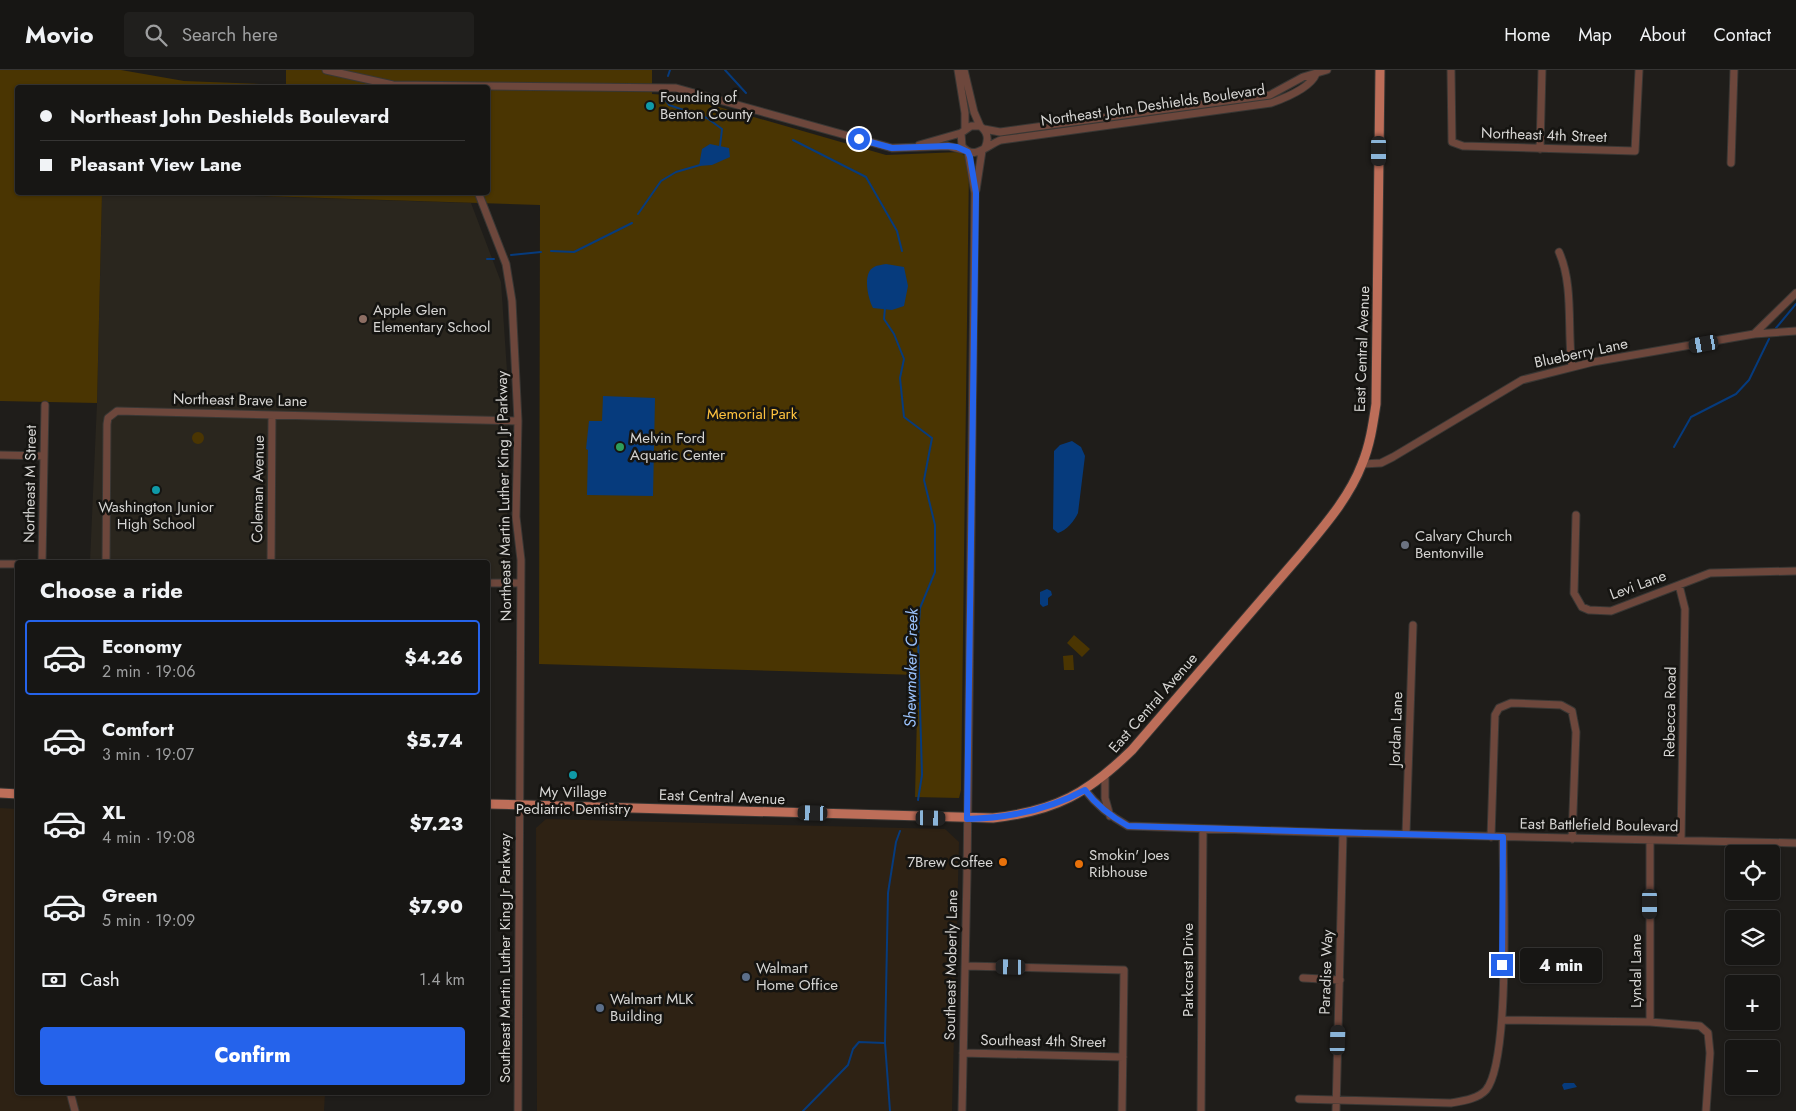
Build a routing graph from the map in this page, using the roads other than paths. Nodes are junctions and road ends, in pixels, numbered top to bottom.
1 (326, 70) edge
2 (958, 70) edge
3 (964, 70) edge
4 (1327, 70) edge
5 (1380, 70) edge
6 (1451, 70) edge
7 (1542, 70) edge
8 (1639, 70) edge
9 (1734, 70) edge
10 (1316, 74) junction
11 (393, 85) edge
12 (490, 87) edge
13 (982, 128) junction
14 (963, 131) junction
15 (914, 147) junction
16 (984, 149) junction
17 (1540, 149) junction
18 (966, 151) junction
19 (1730, 164) dead end
20 (976, 193) junction
21 (479, 195) edge
22 (1560, 252) dead end
23 (1796, 293) edge
24 (1796, 331) edge
25 (1754, 334) junction
26 (1572, 367) junction
27 (45, 405) dead end
28 (272, 415) junction
29 (518, 421) junction
30 (0, 455) edge
31 (44, 456) junction
32 (1362, 464) junction
33 (1576, 515) dead end
34 (42, 560) edge
35 (106, 560) edge
36 (271, 560) edge
37 (0, 564) edge
38 (15, 564) edge
39 (1796, 571) edge
40 (490, 583) edge
41 (520, 584) junction
42 (1679, 585) junction
43 (1414, 625) dead end
44 (1105, 776) junction
45 (1085, 790) junction
46 (0, 793) edge
47 (15, 794) edge
48 (490, 804) edge
49 (519, 806) junction
50 (1110, 816) junction
51 (967, 819) junction
52 (1202, 829) junction
53 (1343, 834) junction
54 (1406, 834) junction
55 (1491, 837) junction
56 (1503, 837) junction
57 (1572, 839) junction
58 (1681, 840) junction
59 (1650, 841) junction
60 (1796, 842) edge
61 (965, 966) junction
62 (1303, 978) dead end
63 (1340, 980) junction
64 (1502, 1020) junction
65 (1650, 1022) junction
66 (963, 1053) junction
67 (1123, 1057) junction
68 (71, 1095) edge
69 (1299, 1099) dead end
70 (1336, 1099) junction
71 (75, 1111) edge
72 (518, 1111) edge
73 (962, 1111) edge
74 (1122, 1111) edge
75 (1201, 1111) edge
76 (1336, 1111) edge
77 (1706, 1111) edge

1 - 11 street
2 - 14 street
3 - 13 street
4 - 10 street, Northeast John Deshields Boulevard
5 - 32 main road, East Central Avenue
6 - 17 street, Northeast 4th Street
7 - 17 street
8 - 17 street, Northeast 4th Street
9 - 19 street
10 - 13 street, Northeast John Deshields Boulevard
10 - 16 street, Northeast John Deshields Boulevard
12 - 15 street
13 - 14 street
13 - 16 street
14 - 15 street
14 - 18 street
15 - 18 street
16 - 18 street
16 - 20 street
18 - 20 street
20 - 51 street, Southeast Moberly Lane
21 - 29 street, Northeast Martin Luther King Jr Parkway
22 - 26 street
23 - 25 street
24 - 25 street, Blueberry Lane
25 - 26 street, Blueberry Lane
26 - 32 street, Blueberry Lane
27 - 31 street, Northeast M Street
28 - 29 street, Northeast Brave Lane
28 - 35 street, Northeast Brave Lane
28 - 36 street, Coleman Avenue
29 - 41 street, Northeast Martin Luther King Jr Parkway
30 - 31 street
31 - 34 street, Northeast M Street
32 - 44 main road, East Central Avenue
33 - 42 street, Levi Lane
37 - 38 street
39 - 42 street, Levi Lane
40 - 41 street
41 - 49 street, Northeast Martin Luther King Jr Parkway
42 - 58 street, Rebecca Road
43 - 54 street, Jordan Lane
44 - 45 main road, East Central Avenue
44 - 50 street
45 - 50 street, East Battlefield Boulevard
45 - 51 main road, East Central Avenue
46 - 47 main road
48 - 49 main road, East Central Avenue
49 - 51 main road, East Central Avenue
49 - 72 street, Southeast Martin Luther King Jr Parkway
50 - 52 street, East Battlefield Boulevard
51 - 61 street, Southeast Moberly Lane
52 - 53 street, East Battlefield Boulevard
52 - 75 street, Parkcrest Drive
53 - 54 street, East Battlefield Boulevard
53 - 63 street, Paradise Way
54 - 55 street, East Battlefield Boulevard
55 - 56 street, East Battlefield Boulevard
55 - 57 street
56 - 57 street, East Battlefield Boulevard
56 - 64 street
57 - 59 street, East Battlefield Boulevard
58 - 59 street, East Battlefield Boulevard
58 - 60 street, East Battlefield Boulevard
59 - 65 street, Lyndal Lane
61 - 66 street, Southeast Moberly Lane
61 - 67 street
62 - 63 street
63 - 70 street, Paradise Way
64 - 65 street
64 - 70 street
65 - 77 street, Lyndal Lane
66 - 67 street, Southeast 4th Street
66 - 73 street, Southeast Moberly Lane
67 - 74 street
68 - 71 street
69 - 70 street
70 - 76 street, Paradise Way

